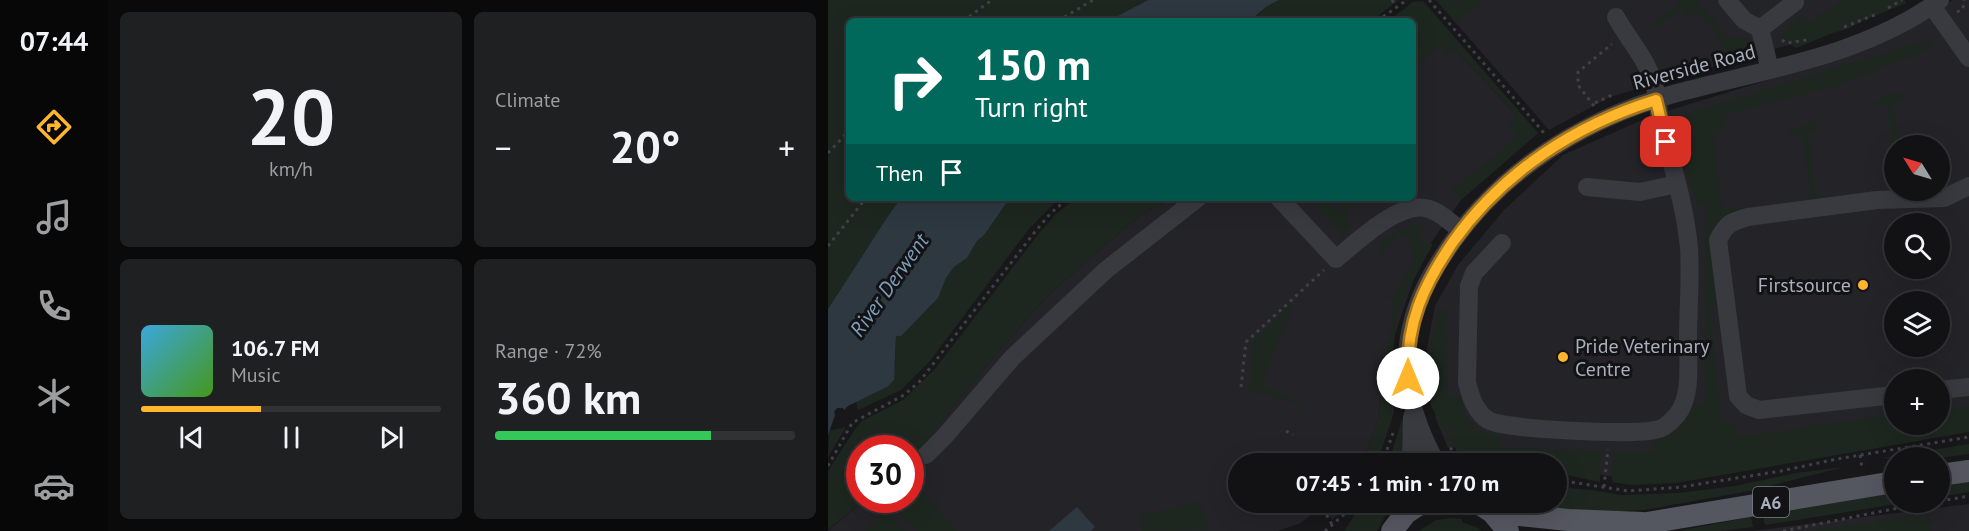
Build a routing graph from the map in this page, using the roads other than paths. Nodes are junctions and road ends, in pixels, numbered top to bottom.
1 (1727, 0) edge
2 (1795, 2) dead end
3 (1936, 3) edge
4 (1616, 17) dead end
5 (1760, 29) junction
6 (1969, 58) edge
7 (1770, 70) junction
8 (1656, 100) junction
9 (1677, 184) junction
10 (1969, 186) edge
11 (1587, 187) dead end
12 (1194, 201) edge
13 (1282, 201) edge
14 (1461, 231) junction
15 (1502, 243) dead end
16 (1969, 387) edge
17 (1950, 389) edge
18 (1884, 396) edge
19 (1412, 406) junction
20 (1410, 453) edge
21 (1431, 453) edge
22 (926, 455) dead end
23 (1969, 471) edge
24 (1950, 474) edge
25 (1884, 484) edge
26 (1491, 513) edge
27 (1523, 513) edge
28 (1647, 523) junction
29 (1508, 531) edge
30 (1624, 531) edge

1 - 5 street
2 - 5 street
3 - 6 street
3 - 7 street, Riverside Road
4 - 8 street
5 - 7 street
7 - 8 street, Riverside Road
8 - 9 street
8 - 14 street, Riverside Road
9 - 11 street
9 - 15 street
10 - 18 street
12 - 22 street
13 - 14 street
14 - 19 street, Riverside Road
16 - 17 street
19 - 20 street, Riverside Road
19 - 21 street, Riverside Road
23 - 24 main road
25 - 28 main road, A6
26 - 29 main road, A6
27 - 28 main road, A6
28 - 30 main road, A6

